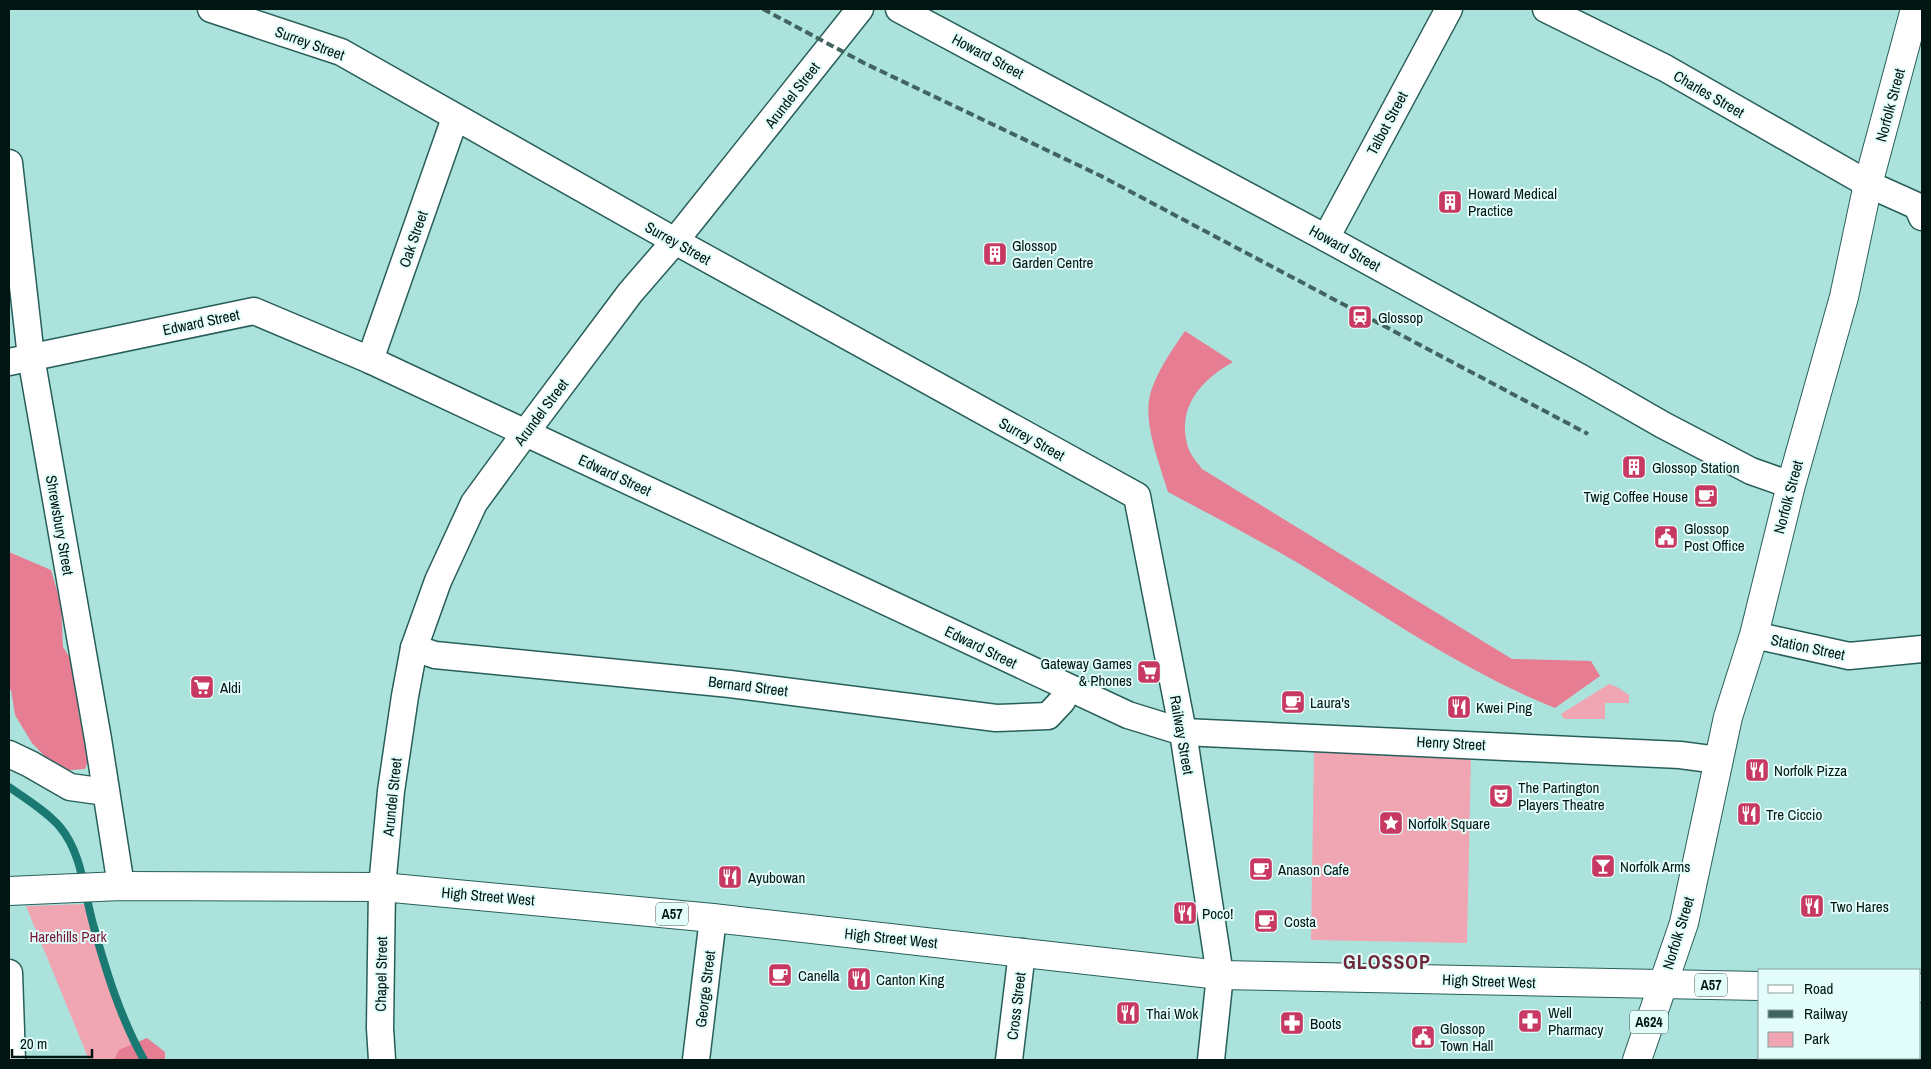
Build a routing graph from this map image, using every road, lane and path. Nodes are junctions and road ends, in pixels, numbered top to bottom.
1 (211, 9) edge
2 (899, 9) edge
3 (1449, 9) edge
4 (1546, 9) edge
5 (1915, 9) edge
6 (859, 10) edge
7 (455, 118) junction
8 (9, 163) edge
9 (1868, 184) junction
10 (1922, 217) edge
11 (1326, 238) junction
12 (675, 241) junction
13 (20, 360) edge
14 (370, 360) junction
15 (526, 432) junction
16 (1791, 485) junction
17 (1137, 496) joint
18 (1754, 635) junction
19 (414, 648) junction
20 (1922, 649) edge
21 (1068, 689) junction
22 (1183, 732) junction
23 (9, 754) edge
24 (1718, 760) junction
25 (106, 792) junction
26 (121, 886) junction
27 (382, 887) junction
28 (9, 891) edge
29 (713, 918) junction
30 (1022, 952) junction
31 (9, 973) edge
32 (1220, 975) junction
33 (1662, 985) junction
34 (1758, 986) edge
35 (12, 1060) edge
36 (382, 1060) edge
37 (696, 1060) edge
38 (1009, 1060) edge
39 (1211, 1060) edge
40 (1637, 1060) edge

1 - 7 street, Surrey Street
2 - 11 street, Howard Street
3 - 11 street, Talbot Street
4 - 9 street, Charles Street
5 - 9 main road, Norfolk Street
6 - 12 street, Arundel Street
7 - 12 street, Surrey Street
7 - 14 street, Oak Street
8 - 13 street, Shrewsbury Street
9 - 10 street, Charles Street
9 - 16 main road, Norfolk Street
11 - 16 street, Howard Street
12 - 15 street, Arundel Street
12 - 17 street, Surrey Street
13 - 14 street, Edward Street
13 - 25 street, Shrewsbury Street
14 - 15 street, Edward Street
15 - 19 street, Arundel Street
15 - 21 street, Edward Street
16 - 18 main road, Norfolk Street
17 - 22 street, Railway Street
18 - 20 street, Station Street
18 - 24 main road, Norfolk Street
19 - 21 street, Bernard Street
19 - 27 street, Arundel Street
21 - 22 street, Edward Street
22 - 24 street, Henry Street
22 - 32 street, Railway Street
23 - 25 street
24 - 33 main road, Norfolk Street
25 - 26 street, Shrewsbury Street
26 - 27 main road, High Street West / A57
26 - 28 main road, A57
27 - 29 main road, High Street West / A57
27 - 36 street, Chapel Street
29 - 30 main road, High Street West / A57
29 - 37 street, George Street
30 - 32 main road, High Street West / A57
30 - 38 street, Cross Street
31 - 35 street
32 - 33 main road, High Street West / A57
32 - 39 street, Railway Street
33 - 34 main road, A57
33 - 40 main road, A624

